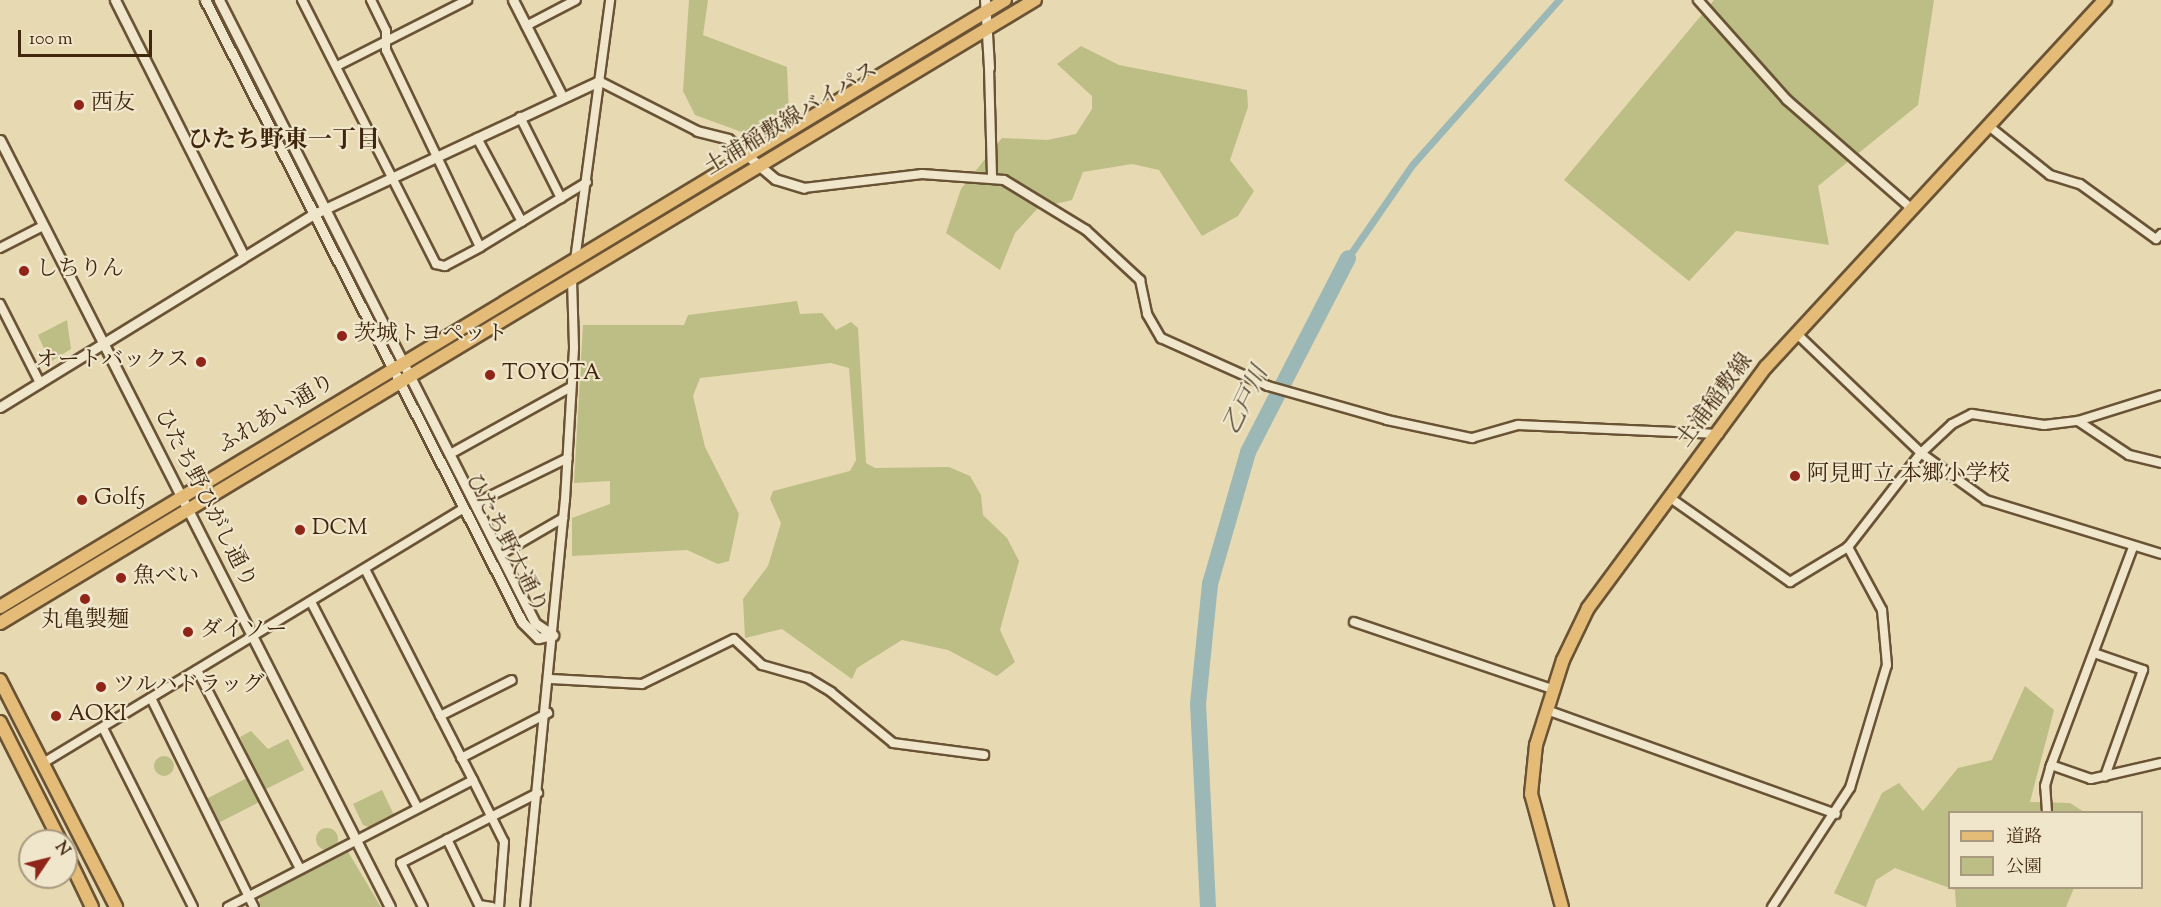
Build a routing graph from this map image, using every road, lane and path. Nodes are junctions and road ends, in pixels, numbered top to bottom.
1 (115, 0) edge
2 (205, 0) edge
3 (219, 0) edge
4 (302, 0) edge
5 (371, 0) edge
6 (467, 0) edge
7 (513, 0) edge
8 (576, 0) edge
9 (610, 0) edge
10 (1005, 0) edge
11 (1035, 0) edge
12 (1698, 0) edge
13 (2105, 0) edge
14 (450, 4) edge
15 (986, 5) edge
16 (526, 26) junction
17 (988, 26) junction
18 (386, 42) junction
19 (337, 66) junction
20 (989, 68) joint
21 (599, 81) junction
22 (562, 96) junction
23 (520, 117) junction
24 (1990, 127) junction
25 (697, 131) joint
26 (477, 138) junction
27 (0, 140) edge
28 (747, 153) junction
29 (437, 156) junction
30 (759, 165) junction
31 (392, 177) junction
32 (992, 178) junction
33 (587, 182) junction
34 (804, 188) joint
35 (561, 198) junction
36 (326, 208) junction
37 (1912, 209) junction
38 (314, 214) junction
39 (522, 222) junction
40 (43, 226) junction
41 (2161, 234) edge
42 (480, 247) junction
43 (0, 248) edge
44 (243, 254) junction
45 (575, 260) junction
46 (572, 276) junction
47 (0, 304) edge
48 (1798, 335) junction
49 (100, 341) junction
50 (408, 369) junction
51 (396, 376) junction
52 (40, 383) junction
53 (571, 387) junction
54 (2161, 394) edge
55 (0, 406) edge
56 (2078, 421) junction
57 (1719, 434) junction
58 (452, 453) junction
59 (1921, 453) junction
60 (568, 458) junction
61 (2161, 463) edge
62 (182, 496) junction
63 (1669, 498) junction
64 (476, 503) junction
65 (464, 508) junction
66 (188, 510) junction
67 (563, 518) junction
68 (1848, 547) junction
69 (2133, 547) junction
70 (501, 554) junction
71 (2161, 554) edge
72 (365, 568) junction
73 (311, 602) junction
74 (0, 607) edge
75 (1354, 622) dead end
76 (0, 623) edge
77 (553, 635) junction
78 (253, 639) junction
79 (2094, 653) junction
80 (197, 670) junction
81 (550, 679) junction
82 (0, 680) edge
83 (512, 681) dead end
84 (1555, 690) junction
85 (151, 698) junction
86 (1547, 710) junction
87 (548, 713) junction
88 (440, 716) junction
89 (0, 722) edge
90 (103, 728) junction
91 (984, 755) dead end
92 (461, 758) junction
93 (43, 762) junction
94 (2161, 763) edge
95 (2051, 765) junction
96 (2104, 776) junction
97 (473, 780) junction
98 (538, 793) junction
99 (418, 808) junction
100 (2047, 811) edge
101 (1836, 814) junction
102 (492, 817) junction
103 (54, 829) edge
104 (447, 839) junction
105 (356, 841) junction
106 (300, 869) junction
107 (78, 878) edge
108 (249, 896) junction
109 (93, 907) edge
110 (116, 907) edge
111 (194, 907) edge
112 (228, 907) edge
113 (254, 907) edge
114 (390, 907) edge
115 (423, 907) edge
116 (492, 907) edge
117 (499, 907) edge
118 (525, 907) edge
119 (1562, 907) edge
120 (1772, 907) edge

1 - 44 street
2 - 38 street, ひたち野大通り
3 - 36 street, ひたち野大通り
4 - 19 street
5 - 18 street
6 - 14 street
7 - 16 street
8 - 16 street
9 - 21 street
10 - 15 main road, 土浦稲敷線バイパス
11 - 17 main road, 土浦稲敷線バイパス
12 - 37 street
13 - 24 main road, 土浦稲敷線
14 - 18 street
15 - 17 street
15 - 28 main road, 土浦稲敷線バイパス
16 - 22 street
17 - 20 street
17 - 30 main road, 土浦稲敷線バイパス
18 - 19 street
18 - 29 street
19 - 31 street
20 - 32 street
21 - 22 street
21 - 25 street
21 - 33 street
22 - 23 street
23 - 26 street
23 - 35 street
24 - 37 main road, 土浦稲敷線
24 - 41 street
25 - 28 street
26 - 29 street
26 - 39 street
27 - 40 street, ひたち野ひがし通り
28 - 30 street
28 - 45 main road, 土浦稲敷線バイパス
29 - 31 street
29 - 42 street
30 - 34 street
30 - 46 main road, 土浦稲敷線バイパス
31 - 36 street
31 - 42 street
32 - 34 street
32 - 57 street
33 - 35 street
33 - 45 street
35 - 39 street
36 - 38 street
36 - 50 street, ひたち野大通り
37 - 48 main road, 土浦稲敷線
38 - 44 street
38 - 51 street, ひたち野大通り
39 - 42 street
40 - 43 street
40 - 49 street, ひたち野ひがし通り
44 - 49 street
45 - 50 main road, ふれあい通り
46 - 50 main road, ふれあい通り
46 - 53 street
47 - 52 street
48 - 57 main road, 土浦稲敷線
48 - 59 street
49 - 52 street
49 - 62 street, ひたち野ひがし通り
50 - 51 main road, ふれあい通り
50 - 58 street, ひたち野大通り
51 - 62 main road, ふれあい通り
51 - 65 street, ひたち野大通り
51 - 66 main road, ふれあい通り
52 - 55 street
53 - 58 street
53 - 60 street
54 - 56 street
56 - 59 street
56 - 61 street
57 - 63 main road, 土浦稲敷線
58 - 64 street, ひたち野大通り
59 - 68 street
59 - 69 street
60 - 64 street
60 - 67 street
62 - 66 street, ひたち野ひがし通り
62 - 74 main road, ふれあい通り
63 - 68 street
63 - 84 main road, 土浦稲敷線
64 - 70 street, ひたち野大通り
65 - 72 street
65 - 77 street, ひたち野大通り
66 - 76 main road, ふれあい通り
66 - 78 street, ひたち野ひがし通り
67 - 70 street
67 - 77 street
68 - 101 street
69 - 71 street
69 - 79 street
70 - 77 street, ひたち野大通り
72 - 73 street
72 - 88 street
73 - 78 street
73 - 99 street
75 - 84 street
77 - 81 street
78 - 80 street
78 - 105 street, ひたち野ひがし通り
79 - 95 street
79 - 96 street
80 - 85 street
80 - 106 street
81 - 87 street
81 - 91 street
82 - 93 main road
83 - 88 street
84 - 86 main road, 土浦稲敷線
85 - 90 street
85 - 108 street
86 - 101 street
86 - 119 main road, 土浦稲敷線
87 - 92 street
87 - 98 street
88 - 92 street
89 - 103 main road
90 - 93 street
90 - 111 street
92 - 97 street
93 - 110 main road
94 - 96 street
95 - 96 street
95 - 100 street
97 - 99 street
97 - 102 street
98 - 102 street
98 - 118 street
99 - 105 street
101 - 120 street
102 - 104 street
102 - 117 street
104 - 115 street
104 - 116 street
105 - 106 street
105 - 114 street, ひたち野ひがし通り
106 - 108 street
107 - 109 main road
108 - 112 street
108 - 113 street

